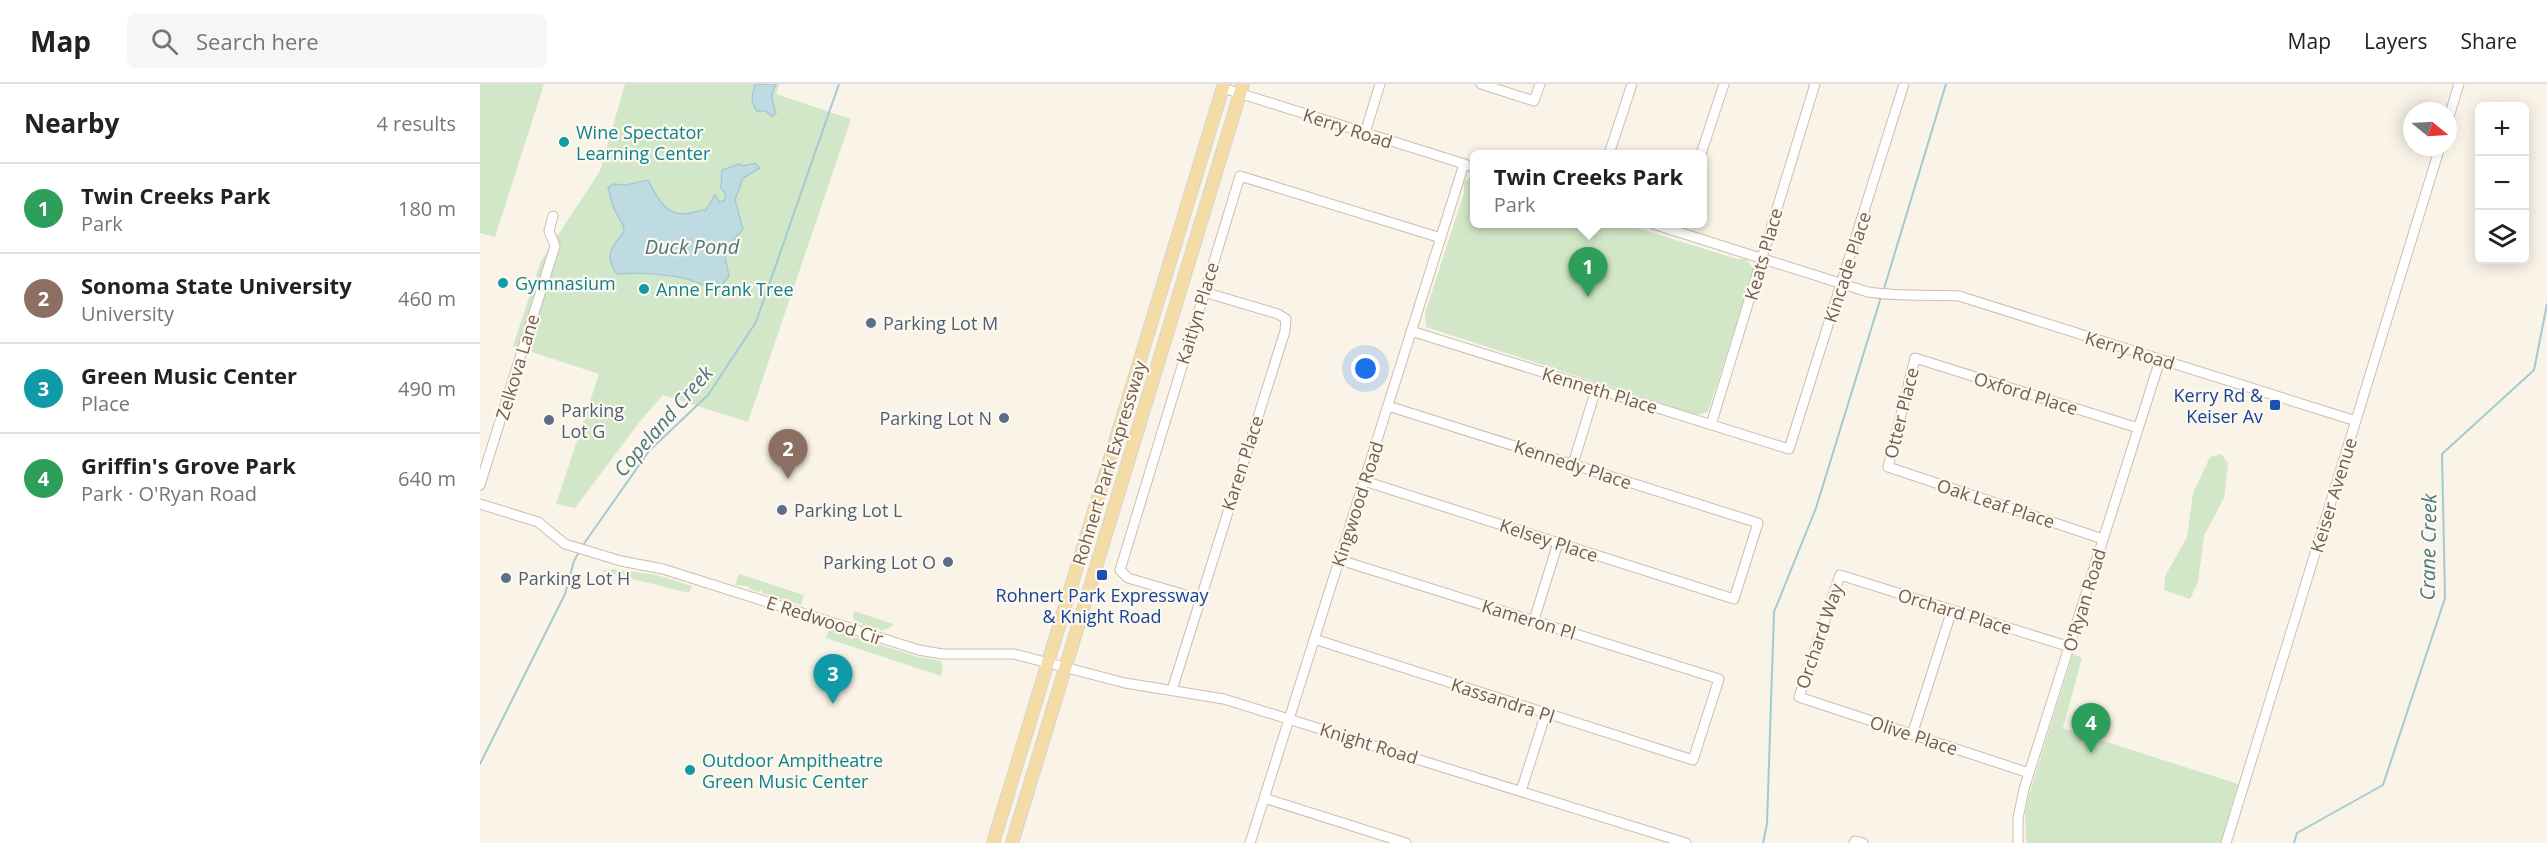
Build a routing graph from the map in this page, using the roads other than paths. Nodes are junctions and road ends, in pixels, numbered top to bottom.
1 (1380, 84) edge
2 (1481, 84) edge
3 (1540, 84) edge
4 (1632, 84) edge
5 (1724, 84) edge
6 (1815, 84) edge
7 (1904, 84) edge
8 (2459, 84) edge
9 (1224, 86) edge
10 (1242, 89) edge
11 (2454, 102) edge
12 (1365, 133) junction
13 (1610, 150) edge
14 (1702, 150) edge
15 (2437, 156) edge
16 (1464, 164) junction
17 (1470, 166) edge
18 (553, 216) dead end
19 (1682, 228) edge
20 (1441, 238) junction
21 (1761, 259) junction
22 (1841, 284) junction
23 (1204, 292) junction
24 (1411, 331) junction
25 (1915, 358) joint
26 (2160, 360) junction
27 (1596, 389) junction
28 (1388, 406) junction
29 (2356, 421) junction
30 (1711, 425) junction
31 (2138, 428) junction
32 (1789, 449) joint
33 (1573, 464) junction
34 (1888, 467) joint
35 (1364, 481) junction
36 (480, 485) edge
37 (480, 504) edge
38 (2103, 539) junction
39 (1558, 543) junction
40 (1340, 560) junction
41 (1840, 575) joint
42 (1734, 598) joint
43 (1199, 599) junction
44 (1952, 610) junction
45 (1534, 620) junction
46 (1314, 639) junction
47 (2070, 646) junction
48 (1049, 661) junction
49 (1066, 666) junction
50 (1172, 690) junction
51 (1799, 697) joint
52 (1546, 713) junction
53 (1288, 718) junction
54 (1912, 735) junction
55 (1693, 760) joint
56 (2029, 773) junction
57 (1521, 791) junction
58 (1264, 798) junction
59 (993, 843) edge
60 (1012, 843) edge
61 (1250, 843) edge
62 (1406, 843) edge
63 (1686, 843) edge
64 (2018, 843) edge
65 (2226, 843) edge

1 - 12 street
2 - 3 street
4 - 13 street
5 - 14 street
6 - 21 street, Keats Place
7 - 22 street, Kincade Place
8 - 11 street
9 - 10 street, Kerry Road
9 - 48 main road, Rohnert Park Expressway
10 - 12 street, Kerry Road
10 - 49 main road, Rohnert Park Expressway
12 - 16 street, Kerry Road
15 - 29 street, Keiser Avenue
16 - 17 street, Kerry Road
16 - 20 street, Kingwood Road
18 - 36 street, Zelkova Lane
19 - 21 street
20 - 23 street, Kaitlyn Place
20 - 24 street, Kingwood Road
21 - 22 street
21 - 30 street, Keats Place
22 - 26 street, Kerry Road
22 - 32 street, Kincade Place
23 - 43 street, Kaitlyn Place
23 - 43 street, Karen Place
24 - 27 street, Kenneth Place
24 - 28 street, Kingwood Road
25 - 31 street, Oxford Place
25 - 34 street, Otter Place
26 - 29 street, Kerry Road
26 - 31 street, O'Ryan Road
27 - 30 street, Kenneth Place
27 - 33 street
28 - 33 street, Kennedy Place
28 - 35 street, Kingwood Road
29 - 65 street, Keiser Avenue
30 - 32 street, Kenneth Place
31 - 38 street, O'Ryan Road
33 - 42 street, Kennedy Place
34 - 38 street, Oak Leaf Place
35 - 39 street, Kelsey Place
35 - 40 street, Kingwood Road
37 - 48 street, E Redwood Cir
38 - 47 street, O'Ryan Road
39 - 42 street, Kelsey Place
39 - 45 street
40 - 45 street, Kameron Pl
40 - 46 street, Kingwood Road
41 - 44 street, Orchard Place
41 - 51 street, Orchard Way
43 - 50 street, Karen Place
44 - 47 street, Orchard Place
44 - 54 street
45 - 55 street, Kameron Pl
46 - 52 street, Kassandra Pl
46 - 53 street, Kingwood Road
47 - 56 street, O'Ryan Road
48 - 49 street, Knight Road
48 - 59 main road, Rohnert Park Expressway
49 - 50 street, Knight Road
49 - 60 main road, Rohnert Park Expressway
50 - 53 street, Knight Road
51 - 54 street, Olive Place
52 - 55 street, Kassandra Pl
52 - 57 street
53 - 57 street, Knight Road
53 - 58 street, Kingwood Road
54 - 56 street, Olive Place
56 - 64 street, O'Ryan Road
57 - 63 street, Knight Road
58 - 61 street, Kingwood Road
58 - 62 street

